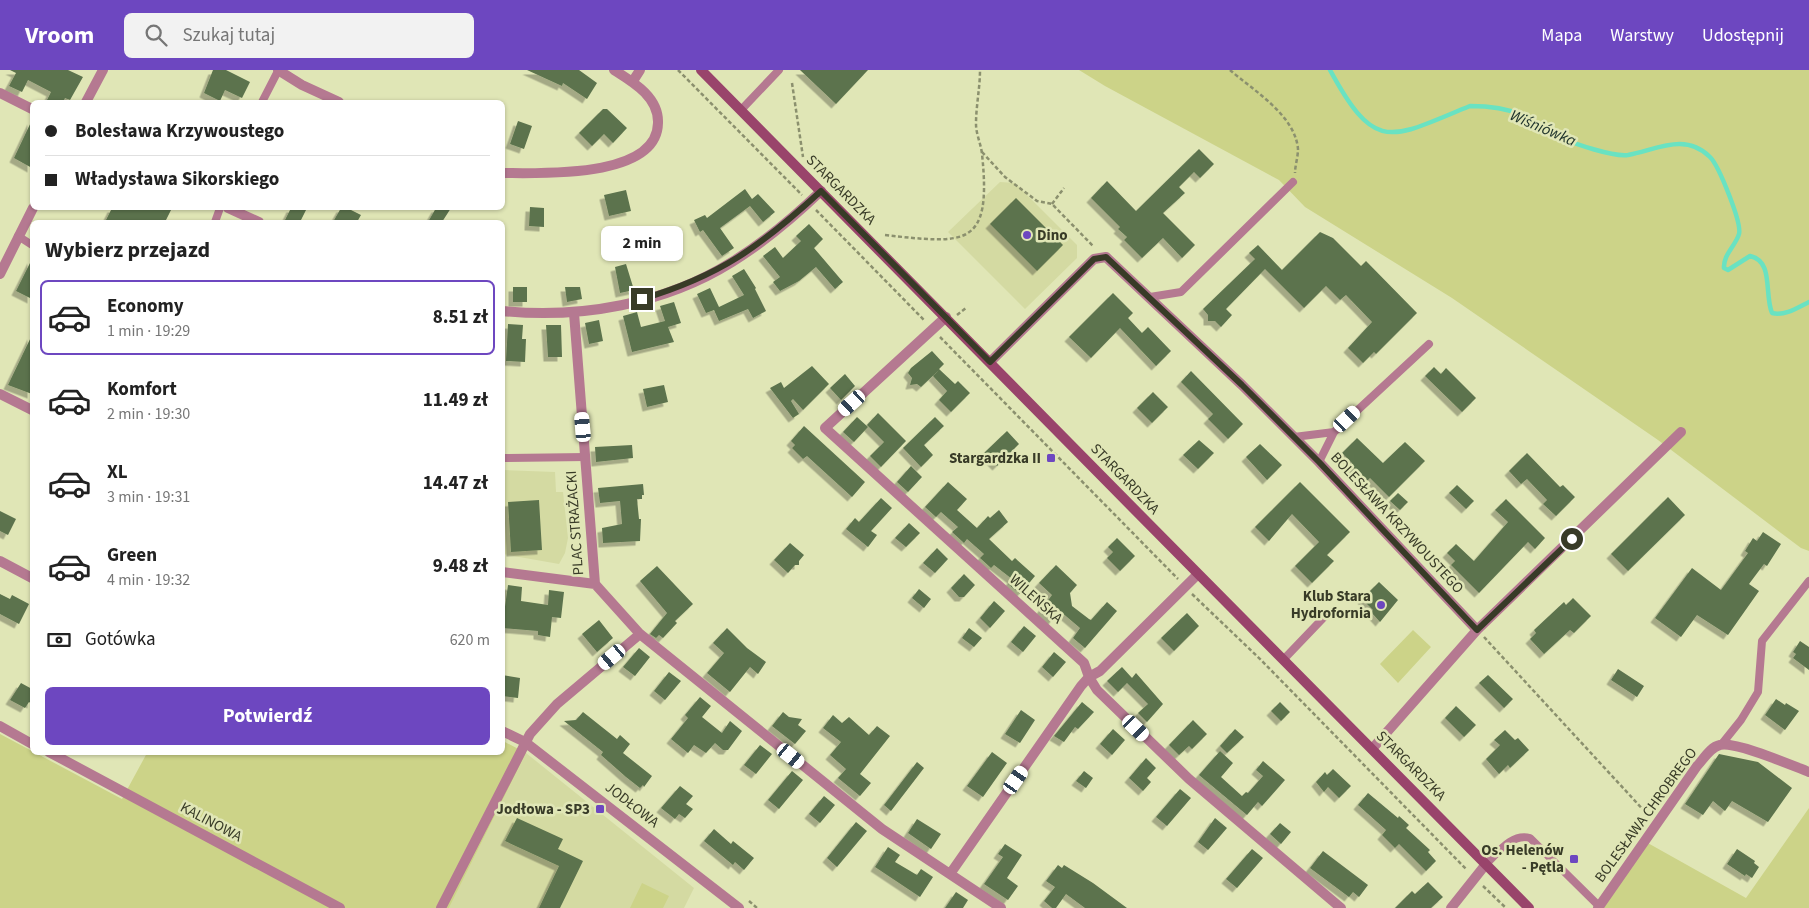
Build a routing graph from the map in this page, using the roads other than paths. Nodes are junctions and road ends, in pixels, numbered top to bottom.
1 (103, 70) edge
2 (278, 70) edge
3 (614, 70) edge
4 (640, 70) edge
5 (701, 70) edge
6 (779, 70) edge
7 (633, 82) junction
8 (0, 93) edge
9 (87, 100) edge
10 (263, 100) edge
11 (335, 100) edge
12 (30, 108) edge
13 (741, 110) junction
14 (505, 173) edge
15 (1293, 182) road end
16 (821, 191) junction
17 (32, 210) edge
18 (232, 210) edge
19 (255, 220) edge
20 (18, 236) junction
21 (30, 244) edge
22 (0, 274) edge
23 (1150, 297) junction
24 (505, 311) edge
25 (574, 313) junction
26 (946, 316) junction
27 (1429, 344) dead end
28 (990, 362) junction
29 (0, 394) edge
30 (30, 409) edge
31 (1334, 432) junction
32 (1681, 432) dead end
33 (1294, 438) junction
34 (586, 457) junction
35 (505, 458) edge
36 (1319, 462) junction
37 (0, 561) edge
38 (505, 572) edge
39 (1197, 575) junction
40 (30, 577) edge
41 (1809, 581) edge
42 (595, 584) junction
43 (1328, 613) dead end
44 (1477, 630) junction
45 (640, 634) junction
46 (1284, 659) junction
47 (1089, 677) junction
48 (0, 726) edge
49 (505, 732) edge
50 (525, 742) junction
51 (30, 743) edge
52 (1721, 744) junction
53 (1372, 749) junction
54 (54, 755) edge
55 (72, 755) edge
56 (68, 763) junction
57 (1809, 772) edge
58 (1486, 864) junction
59 (950, 874) junction
60 (1598, 907) edge
61 (340, 908) edge
62 (441, 908) edge
63 (739, 908) edge
64 (1001, 908) edge
65 (1341, 908) edge
66 (1451, 908) edge
67 (1529, 908) edge

1 - 9 street
2 - 10 lane
2 - 11 street
3 - 7 street
4 - 7 street
5 - 13 street, STARGARDZKA
6 - 13 lane
7 - 14 street
8 - 12 street
13 - 16 street, STARGARDZKA
15 - 23 lane
16 - 25 street
16 - 26 street, STARGARDZKA
17 - 20 street
18 - 19 street
20 - 21 lane
20 - 22 street
23 - 28 street, BOLESŁAWA KRZYWOUSTEGO
23 - 33 street, BOLESŁAWA KRZYWOUSTEGO
24 - 25 street
25 - 34 street, PLAC STRAŻACKI
26 - 28 street, STARGARDZKA
26 - 47 street, WILEŃSKA
27 - 31 lane
28 - 39 street, STARGARDZKA
29 - 30 street
31 - 33 lane
31 - 36 lane
32 - 44 street
33 - 36 street, BOLESŁAWA KRZYWOUSTEGO
34 - 35 lane, PLAC STRAŻACKI
34 - 42 street, PLAC STRAŻACKI
36 - 44 street, BOLESŁAWA KRZYWOUSTEGO
37 - 40 street
38 - 42 street, PLAC STRAŻACKI
39 - 46 street, STARGARDZKA
39 - 47 street
41 - 52 lane
42 - 45 street
43 - 46 lane
44 - 53 street
45 - 50 street
45 - 59 street
46 - 53 street, STARGARDZKA
47 - 59 street
47 - 65 street, WILEŃSKA
48 - 51 street
49 - 50 street, JODŁOWA
50 - 62 street
50 - 63 street, JODŁOWA
52 - 57 street, BOLESŁAWA CHROBREGO
52 - 60 street, BOLESŁAWA CHROBREGO
53 - 58 street, STARGARDZKA
54 - 56 street, KALINOWA
55 - 56 street
56 - 61 street, KALINOWA
58 - 60 lane
58 - 66 street
58 - 67 street, STARGARDZKA
59 - 64 street

